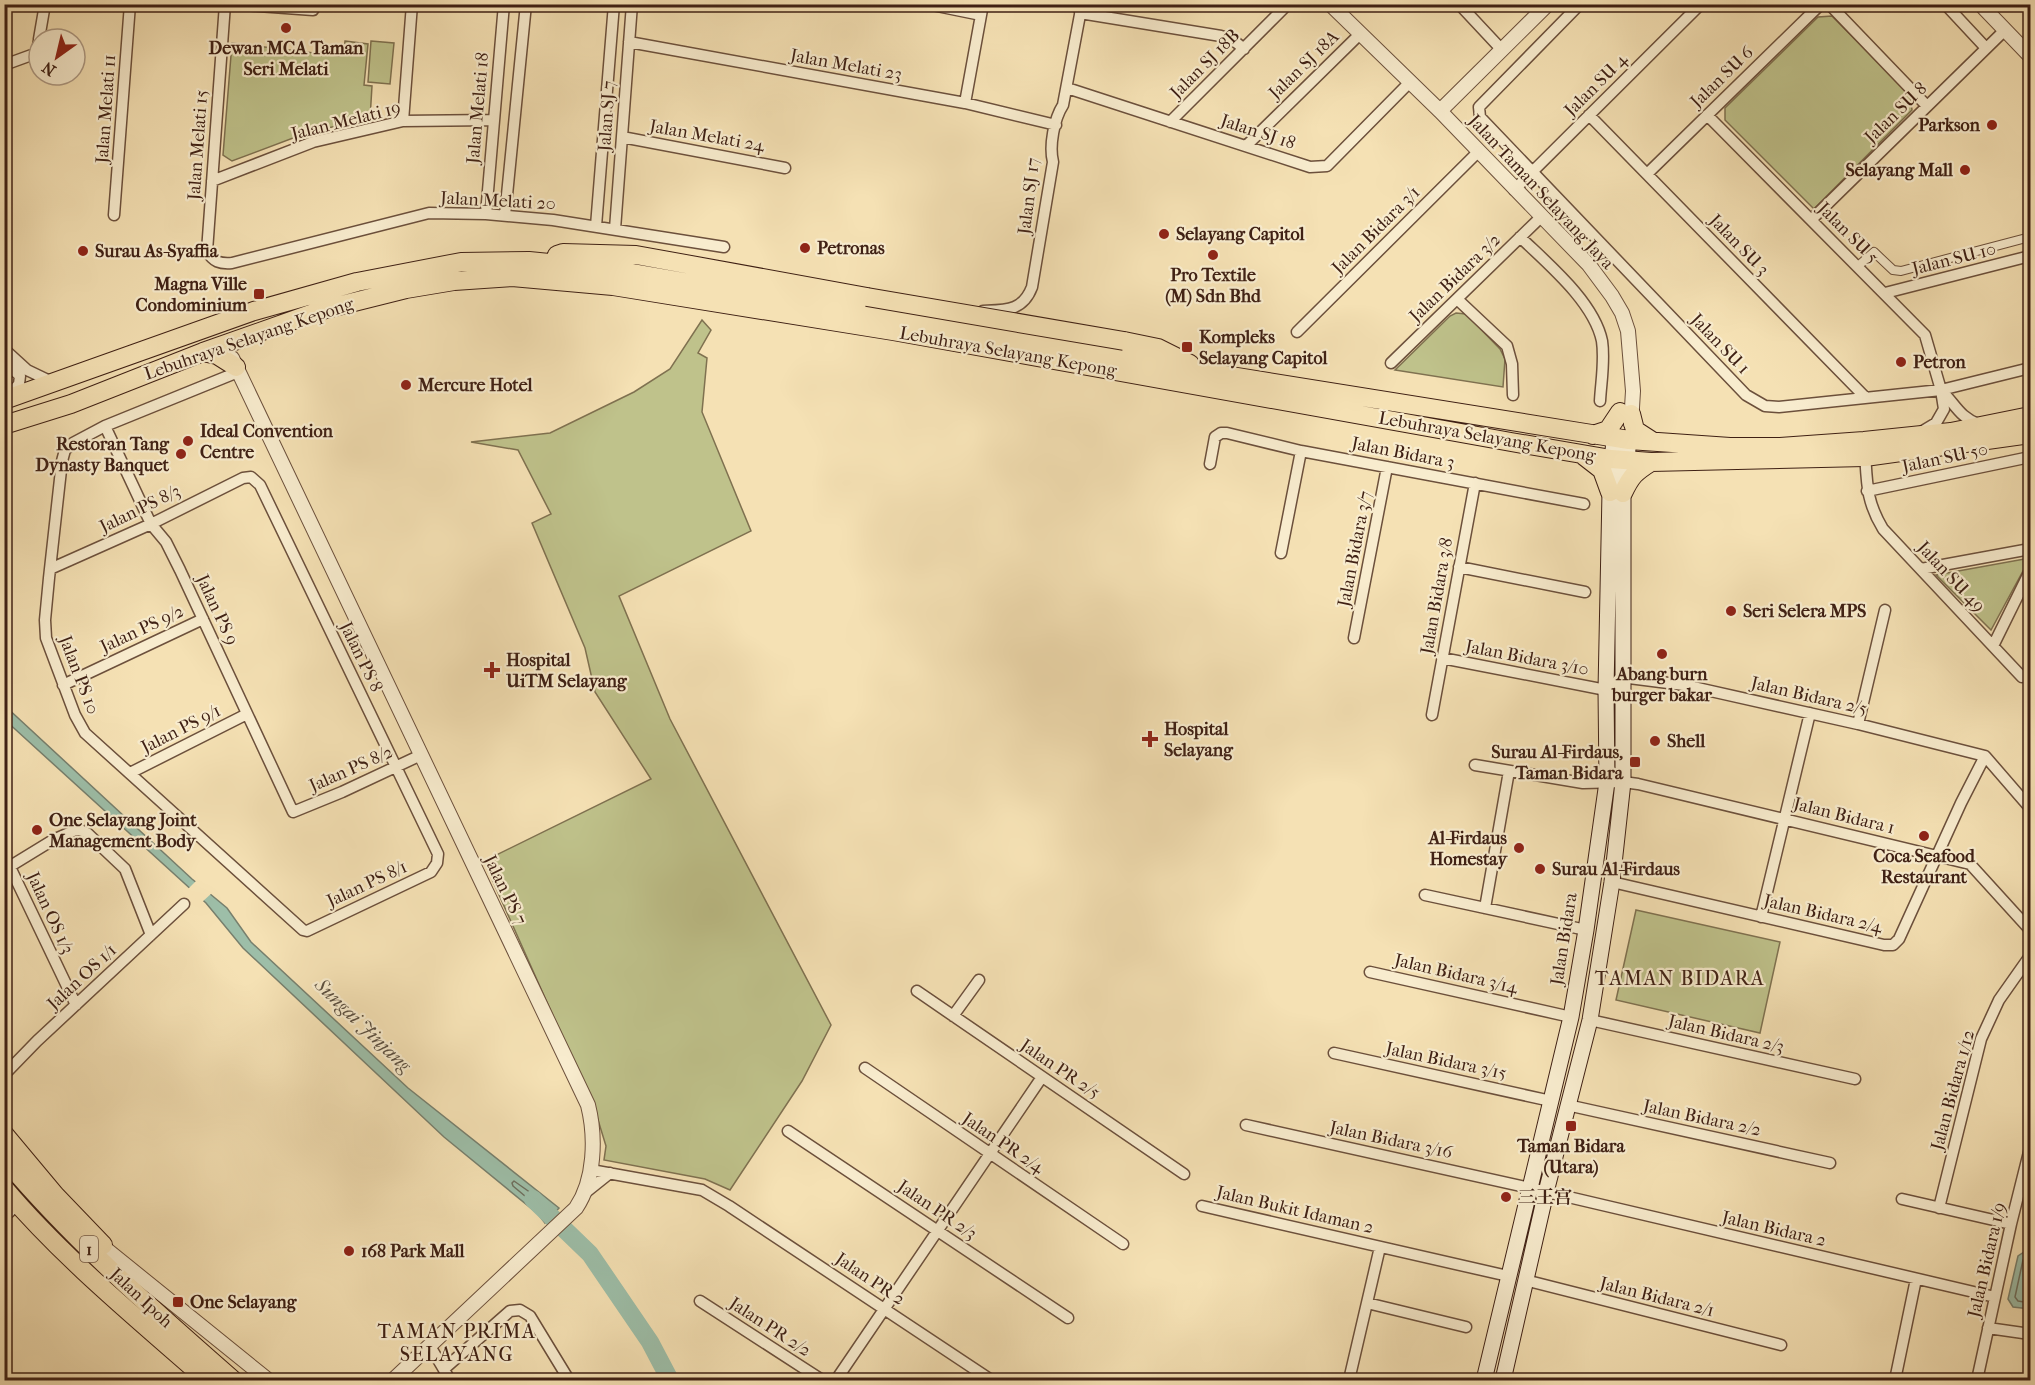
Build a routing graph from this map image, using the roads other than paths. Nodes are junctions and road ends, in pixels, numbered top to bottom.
1 (45, 4) edge
2 (130, 4) edge
3 (225, 4) edge
4 (230, 4) edge
5 (316, 4) edge
6 (412, 4) edge
7 (504, 4) edge
8 (526, 4) edge
9 (614, 4) edge
10 (632, 4) edge
11 (927, 4) edge
12 (1287, 4) edge
13 (1330, 4) edge
14 (1459, 4) edge
15 (1548, 4) edge
16 (1580, 4) edge
17 (1701, 4) edge
18 (1821, 4) edge
19 (1829, 4) edge
20 (1945, 4) edge
21 (1980, 4) edge
22 (1081, 9) edge
23 (982, 10) edge
24 (41, 27) edge
25 (2005, 30) junction
26 (1360, 34) junction
27 (629, 42) junction
28 (1986, 48) junction
29 (1244, 49) junction
30 (1502, 50) junction
31 (2031, 56) edge
32 (27, 57) edge
33 (4, 65) edge
34 (1410, 82) junction
35 (1066, 88) junction
36 (965, 103) junction
37 (1927, 106) junction
38 (1440, 111) junction
39 (1589, 115) junction
40 (1707, 116) junction
41 (494, 120) junction
42 (403, 121) junction
43 (1170, 122) junction
44 (1056, 125) junction
45 (622, 137) junction
46 (1246, 146) junction
47 (1478, 152) junction
48 (785, 168) dead end
49 (1532, 172) junction
50 (1647, 174) junction
51 (212, 181) junction
52 (1514, 190) junction
53 (486, 214) junction
54 (114, 215) dead end
55 (505, 215) junction
56 (1541, 217) junction
57 (1811, 220) junction
58 (596, 226) junction
59 (615, 229) junction
60 (1520, 237) junction
61 (2031, 237) edge
62 (724, 247) dead end
63 (207, 251) joint
64 (2031, 256) edge
65 (529, 261) junction
66 (1858, 266) junction
67 (1885, 293) junction
68 (1457, 299) junction
69 (236, 318) junction
70 (938, 323) junction
71 (1297, 332) dead end
72 (251, 336) junction
73 (225, 344) junction
74 (4, 349) edge
75 (203, 352) junction
76 (4, 361) edge
77 (1392, 363) dead end
78 (2031, 368) edge
79 (237, 369) junction
80 (1200, 371) junction
81 (52, 382) junction
82 (1941, 390) junction
83 (1513, 395) dead end
84 (1864, 397) junction
85 (6, 399) edge
86 (1600, 402) dead end
87 (1626, 413) junction
88 (2031, 416) edge
89 (4, 425) edge
90 (105, 426) junction
91 (1983, 426) junction
92 (2031, 434) edge
93 (1593, 435) junction
94 (1917, 436) junction
95 (1622, 439) junction
96 (1653, 442) junction
97 (1864, 449) junction
98 (1301, 451) junction
99 (1581, 454) junction
100 (2031, 457) edge
101 (1619, 460) junction
102 (1651, 462) junction
103 (1210, 464) dead end
104 (1388, 467) junction
105 (243, 478) joint
106 (1475, 483) junction
107 (1867, 491) junction
108 (1616, 493) junction
109 (1584, 504) dead end
110 (151, 524) junction
111 (2031, 549) edge
112 (1281, 553) dead end
113 (1459, 567) junction
114 (50, 568) junction
115 (1921, 569) junction
116 (2031, 571) edge
117 (1585, 592) dead end
118 (1885, 610) dead end
119 (203, 619) junction
120 (1354, 638) dead end
121 (1993, 646) junction
122 (1442, 658) junction
123 (1624, 677) junction
124 (2022, 677) dead end
125 (63, 685) junction
126 (1606, 690) junction
127 (1810, 713) junction
128 (247, 714) junction
129 (1432, 715) dead end
130 (1858, 724) junction
131 (421, 755) junction
132 (1985, 756) junction
133 (1475, 765) dead end
134 (396, 767) junction
135 (1509, 771) junction
136 (130, 773) junction
137 (1607, 782) junction
138 (1623, 782) junction
139 (2031, 808) edge
140 (293, 812) joint
141 (1785, 819) junction
142 (1937, 856) junction
143 (437, 863) joint
144 (8, 868) edge
145 (1612, 882) junction
146 (1425, 895) dead end
147 (184, 904) dead end
148 (1485, 908) junction
149 (1761, 916) junction
150 (1586, 930) junction
151 (2031, 930) edge
152 (308, 931) joint
153 (151, 935) junction
154 (2031, 956) edge
155 (1370, 972) dead end
156 (979, 980) dead end
157 (917, 991) dead end
158 (75, 1005) junction
159 (953, 1016) junction
160 (1571, 1017) junction
161 (1590, 1020) junction
162 (1334, 1053) dead end
163 (865, 1068) dead end
164 (4, 1075) edge
165 (1042, 1077) junction
166 (1855, 1079) dead end
167 (1551, 1101) junction
168 (1567, 1105) junction
169 (1246, 1125) dead end
170 (788, 1131) dead end
171 (4, 1134) edge
172 (2031, 1148) edge
173 (591, 1151) junction
174 (990, 1154) junction
175 (4, 1158) edge
176 (1830, 1163) dead end
177 (591, 1170) junction
178 (610, 1173) junction
179 (1184, 1174) dead end
180 (4, 1188) edge
181 (1530, 1188) junction
182 (1546, 1192) junction
183 (585, 1193) junction
184 (1902, 1199) dead end
185 (1202, 1206) dead end
186 (1940, 1208) junction
187 (11, 1211) edge
188 (2011, 1224) junction
189 (938, 1230) junction
190 (1123, 1244) dead end
191 (1380, 1247) junction
192 (107, 1250) junction
193 (1508, 1276) junction
194 (1916, 1279) junction
195 (1525, 1280) junction
196 (1995, 1297) junction
197 (700, 1301) dead end
198 (1367, 1303) junction
199 (885, 1309) junction
200 (1068, 1318) dead end
201 (1466, 1327) dead end
202 (1988, 1328) junction
203 (2031, 1334) edge
204 (181, 1335) junction
205 (1781, 1345) dead end
206 (430, 1346) junction
207 (444, 1369) junction
208 (207, 1380) edge
209 (232, 1380) edge
210 (268, 1380) edge
211 (393, 1380) edge
212 (450, 1380) edge
213 (569, 1380) edge
214 (822, 1380) edge
215 (836, 1380) edge
216 (991, 1380) edge
217 (1349, 1380) edge
218 (1484, 1380) edge
219 (1503, 1380) edge
220 (1895, 1380) edge
221 (1977, 1380) edge

1 - 24 street
2 - 54 street, Jalan Melati 11
3 - 51 street, Jalan Melati 15
4 - 5 street
6 - 42 street
7 - 41 street, Jalan Melati 18
8 - 55 street
9 - 58 street
10 - 27 street, Jalan SJ 7
11 - 23 street
12 - 29 street, Jalan SJ 18B
13 - 26 street, Jalan Taman Selayang Jaya
14 - 30 street
15 - 30 street
16 - 49 street, Jalan SU 1
17 - 39 street, Jalan SU 4
18 - 40 street, Jalan SU 6
19 - 37 street
20 - 28 street
21 - 25 street
22 - 29 street
22 - 35 street, Jalan SJ 17
23 - 36 street
25 - 28 street, Jalan SU 8
25 - 31 street
26 - 34 street, Jalan Taman Selayang Jaya
26 - 46 street, Jalan SJ 18A
27 - 36 street, Jalan Melati 23
27 - 45 street, Jalan SJ 7
28 - 37 street, Jalan SU 8
29 - 43 street, Jalan SJ 18B
30 - 38 street
32 - 33 street
34 - 38 street, Jalan Taman Selayang Jaya
34 - 46 street, Jalan SJ 18
35 - 43 street, Jalan SJ 18
35 - 44 street, Jalan SJ 17
36 - 44 street, Jalan Melati 23
37 - 57 street, Jalan SU 8
38 - 47 street, Jalan Taman Selayang Jaya
39 - 49 street, Jalan SU 4
39 - 50 street, Jalan SU 3
40 - 50 street, Jalan SU 6
40 - 57 street, Jalan SU 5
41 - 42 street, Jalan Melati 19
41 - 53 street, Jalan Melati 18
42 - 51 street, Jalan Melati 19
43 - 46 street, Jalan SJ 18
44 - 70 street, Jalan SJ 17
45 - 48 street, Jalan Melati 24
45 - 59 street, Jalan SJ 7
47 - 52 street, Jalan Taman Selayang Jaya
47 - 71 street, Jalan Bidara 3/1
49 - 52 street, Jalan SU 4
49 - 84 street, Jalan SU 1
50 - 84 street, Jalan SU 3
51 - 63 street, Jalan Melati 15
52 - 56 street, Jalan Taman Selayang Jaya
53 - 55 street, Jalan Melati 20
53 - 63 street, Jalan Melati 20
55 - 58 street, Jalan Melati 20
56 - 60 street, Jalan Bidara 3/2
56 - 87 street, Jalan Taman Selayang Jaya
57 - 66 street, Jalan SU 5
58 - 59 street, Jalan Melati 20
59 - 62 street, Jalan Melati 20
60 - 68 street, Jalan Bidara 3/2
60 - 86 street
61 - 66 street
64 - 67 street, Jalan SU 10
65 - 69 main road, Lebuhraya Selayang Kepong
65 - 70 main road, Lebuhraya Selayang Kepong
65 - 80 main road, bridge
66 - 67 street, Jalan SU 5
67 - 82 street, Jalan SU 5
68 - 77 street, Jalan Bidara 3/2
68 - 83 street
69 - 73 main road
69 - 81 main road, Lebuhraya Selayang Kepong
70 - 80 main road, Lebuhraya Selayang Kepong
72 - 73 main road, Lebuhraya Selayang Kepong
72 - 79 street
72 - 99 main road, Lebuhraya Selayang Kepong
73 - 75 main road, Lebuhraya Selayang Kepong
73 - 79 street, Jalan PS 7
74 - 81 street
75 - 79 main road
75 - 89 main road, Lebuhraya Selayang Kepong
76 - 85 street
78 - 82 street, Jalan SU 1
79 - 90 street, Jalan PS 10
79 - 131 street, Jalan PS 7
80 - 93 main road, Lebuhraya Selayang Kepong
81 - 85 main road, Lebuhraya Selayang Kepong
82 - 84 street, Jalan SU 1
82 - 91 street, Jalan SU 5
82 - 94 street, Jalan SU 5
87 - 93 main road
87 - 95 street, Jalan Taman Selayang Jaya
87 - 96 main road
88 - 91 main road, Lebuhraya Selayang Kepong
90 - 110 street, Jalan PS 9
90 - 114 street, Jalan PS 10
91 - 94 main road, Lebuhraya Selayang Kepong
92 - 97 main road, Lebuhraya Selayang Kepong
93 - 95 main road, Lebuhraya Selayang Kepong
94 - 97 main road, Lebuhraya Selayang Kepong
95 - 96 main road, Lebuhraya Selayang Kepong
95 - 101 main road, Jalan Bidara
96 - 97 main road, Lebuhraya Selayang Kepong
97 - 102 main road, Lebuhraya Selayang Kepong
97 - 107 street, Jalan SU 49
98 - 103 street, Jalan Bidara 3
98 - 104 street, Jalan Bidara 3
98 - 112 street
99 - 101 main road, Lebuhraya Selayang Kepong
99 - 108 main road
100 - 107 street, Jalan SU 50
101 - 102 main road, Lebuhraya Selayang Kepong
101 - 108 main road, Jalan Bidara
102 - 108 main road
104 - 106 street, Jalan Bidara 3
104 - 120 street, Jalan Bidara 3/7
105 - 110 street, Jalan PS 8/3
105 - 134 street, Jalan PS 8
106 - 109 street, Jalan Bidara 3
106 - 113 street, Jalan Bidara 3/8
107 - 115 street, Jalan SU 49
108 - 123 main road, Jalan Bidara
108 - 126 main road, Jalan Bidara
110 - 114 street, Jalan PS 8/3
110 - 119 street, Jalan PS 9
111 - 115 street
113 - 117 street
113 - 122 street, Jalan Bidara 3/8
114 - 125 street, Jalan PS 10
115 - 121 street, Jalan SU 49
116 - 121 street
118 - 130 street
119 - 125 street, Jalan PS 9/2
119 - 128 street, Jalan PS 9
121 - 124 street, Jalan SU 49
122 - 126 street, Jalan Bidara 3/10
122 - 129 street, Jalan Bidara 3/8
123 - 126 street
123 - 127 street, Jalan Bidara 2/5
123 - 138 main road, Jalan Bidara
125 - 136 street, Jalan PS 10
126 - 137 main road, Jalan Bidara
127 - 130 street, Jalan Bidara 2/5
127 - 141 street
128 - 136 street, Jalan PS 9/1
128 - 140 street, Jalan PS 9
130 - 132 street, Jalan Bidara 2/5
131 - 134 street, Jalan PS 8/2
131 - 173 street, Jalan PS 7
132 - 139 street
132 - 142 street, Jalan Bidara 2/4
133 - 135 street, Jalan Bidara 1
134 - 140 street, Jalan PS 8/2
134 - 143 street, Jalan PS 8
135 - 137 street, Jalan Bidara 1
135 - 148 street
136 - 152 street, Jalan PS 10
137 - 138 street, Jalan Bidara 1
137 - 150 main road, Jalan Bidara
138 - 141 street, Jalan Bidara 1
138 - 145 main road, Jalan Bidara
141 - 142 street, Jalan Bidara 1
141 - 149 street
142 - 149 street, Jalan Bidara 2/4
142 - 151 street, Jalan Bidara 1
143 - 152 street, Jalan PS 8/1
144 - 153 street
144 - 158 street, Jalan OS 1/3
145 - 149 street, Jalan Bidara 2/4
145 - 161 main road, Jalan Bidara
146 - 148 street
147 - 153 street, Jalan OS 1/1
148 - 150 street
150 - 160 main road, Jalan Bidara
153 - 158 street, Jalan OS 1/1
154 - 186 street, Jalan Bidara 1/12
155 - 160 street, Jalan Bidara 3/14
156 - 159 street
157 - 159 street, Jalan PR 2/5
158 - 164 street, Jalan OS 1/1
159 - 165 street, Jalan PR 2/5
160 - 167 main road, Jalan Bidara
161 - 166 street, Jalan Bidara 2/3
161 - 168 main road, Jalan Bidara
162 - 167 street, Jalan Bidara 3/15
163 - 174 street, Jalan PR 2/4
165 - 174 street
165 - 179 street, Jalan PR 2/5
167 - 181 main road, Jalan Bidara
168 - 176 street, Jalan Bidara 2/2
168 - 182 main road, Jalan Bidara
169 - 181 street, Jalan Bidara 3/16
170 - 189 street, Jalan PR 2/3
171 - 192 main road
172 - 188 street, Jalan Bidara 1/9
173 - 177 street, Jalan PS 7
173 - 178 street
174 - 189 street
174 - 190 street, Jalan PR 2/4
175 - 204 main road, Jalan Ipoh / 1
177 - 178 street, Jalan PR 2
177 - 183 street, Jalan PS 7
178 - 183 street
178 - 199 street, Jalan PR 2
180 - 187 main road, Jalan Ipoh / 1
181 - 182 street, Jalan Bidara 3/16
181 - 193 main road, Jalan Bidara
182 - 194 street, Jalan Bidara 2
182 - 195 main road, Jalan Bidara
183 - 206 street, Jalan PS 7
184 - 186 street
185 - 191 street, Jalan Bukit Idaman 2
186 - 188 street
187 - 208 main road, Jalan Ipoh / 1
188 - 196 street, Jalan Bidara 1/9
189 - 199 street
189 - 200 street, Jalan PR 2/3
191 - 193 street, Jalan Bukit Idaman 2
191 - 198 street, Jalan Bukit Idaman 2
192 - 204 main road
192 - 210 street
193 - 218 main road, Jalan Bidara
194 - 196 street, Jalan Bidara 2
194 - 220 street
195 - 205 street, Jalan Bidara 2/1
195 - 219 main road, Jalan Bidara
196 - 202 street, Jalan Bidara 1/9
197 - 214 street, Jalan PR 2/2
198 - 201 street
198 - 217 street, Jalan Bukit Idaman 2
199 - 215 street
199 - 216 street, Jalan PR 2
202 - 203 street
202 - 221 street, Jalan Bidara 1/9
204 - 209 main road, Jalan Ipoh / 1
206 - 207 street
206 - 211 street, Jalan PS 7
207 - 212 street
207 - 213 street

